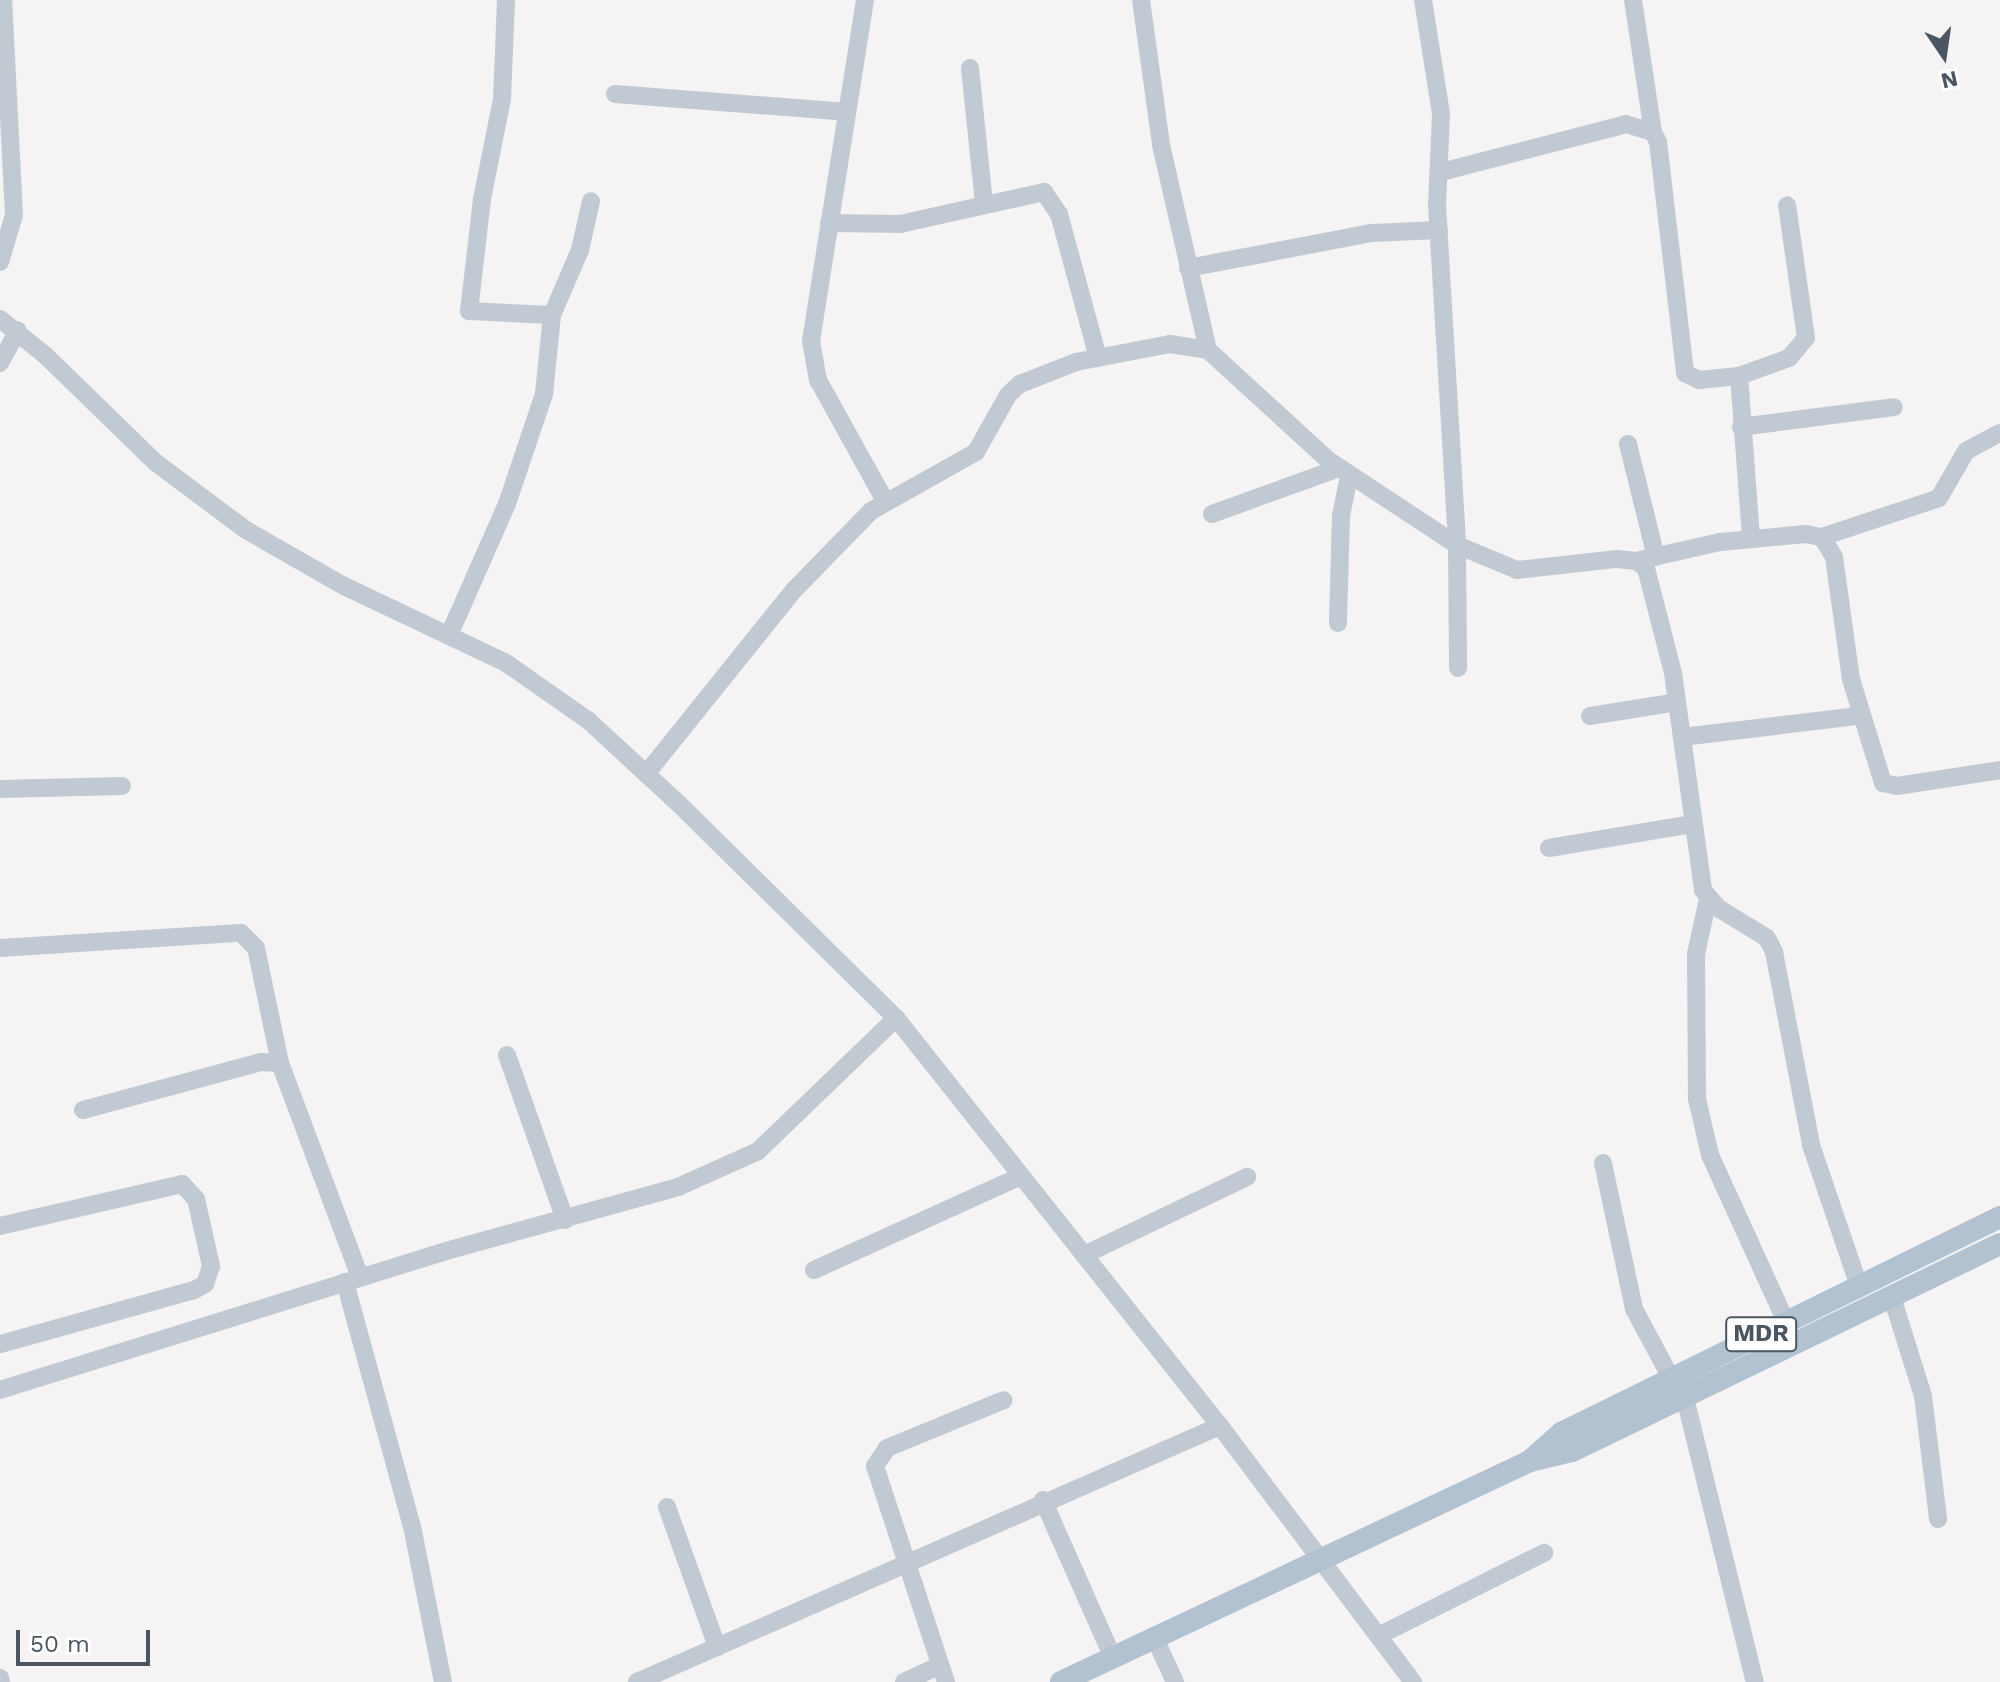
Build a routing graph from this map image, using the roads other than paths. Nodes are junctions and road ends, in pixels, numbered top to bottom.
1 (3, 0) edge
2 (506, 0) edge
3 (865, 0) edge
4 (1141, 0) edge
5 (1423, 0) edge
6 (1633, 0) edge
7 (970, 68) dead end
8 (615, 94) dead end
9 (847, 112) junction
10 (1653, 132) junction
11 (1441, 172) junction
12 (591, 201) dead end
13 (984, 204) junction
14 (1787, 205) dead end
15 (829, 223) junction
16 (1439, 230) junction
17 (0, 262) edge
18 (1188, 268) junction
19 (552, 315) junction
20 (0, 319) edge
21 (18, 331) junction
22 (1208, 350) junction
23 (1098, 358) junction
24 (0, 363) edge
25 (1739, 376) junction
26 (1894, 407) dead end
27 (1741, 427) junction
28 (2000, 433) edge
29 (1628, 444) dead end
30 (1344, 472) junction
31 (885, 501) junction
32 (1212, 514) dead end
33 (1822, 537) junction
34 (1751, 538) junction
35 (1457, 545) junction
36 (1656, 557) junction
37 (1636, 561) junction
38 (1338, 623) dead end
39 (450, 633) junction
40 (1458, 668) dead end
41 (1677, 702) junction
42 (1590, 716) dead end
43 (1859, 716) junction
44 (1682, 737) junction
45 (2000, 770) edge
46 (646, 774) junction
47 (122, 786) dead end
48 (0, 789) edge
49 (1693, 824) junction
50 (1549, 848) dead end
51 (1708, 899) junction
52 (0, 948) edge
53 (896, 1018) junction
54 (507, 1055) dead end
55 (280, 1063) junction
56 (83, 1110) dead end
57 (1603, 1163) dead end
58 (1021, 1176) junction
59 (1247, 1177) dead end
60 (2000, 1217) edge
61 (565, 1220) junction
62 (0, 1226) edge
63 (2000, 1244) edge
64 (1084, 1255) junction
65 (814, 1270) dead end
66 (353, 1279) junction
67 (1859, 1286) junction
68 (1892, 1297) junction
69 (1786, 1322) junction
70 (0, 1344) edge
71 (1671, 1378) junction
72 (0, 1390) edge
73 (1685, 1398) junction
74 (1004, 1400) dead end
75 (1220, 1426) junction
76 (1530, 1461) junction
77 (1043, 1500) junction
78 (667, 1507) dead end
79 (1938, 1519) dead end
80 (1544, 1553) dead end
81 (1319, 1558) junction
82 (904, 1562) junction
83 (1154, 1636) junction
84 (1378, 1636) junction
85 (717, 1647) junction
86 (1112, 1656) junction
87 (943, 1674) edge
88 (671, 1675) edge
89 (443, 1682) edge
90 (637, 1682) edge
91 (904, 1682) edge
92 (1061, 1682) edge
93 (1175, 1682) edge
94 (1413, 1682) edge
95 (1755, 1682) edge

1 - 17 street
2 - 19 street
3 - 9 street
4 - 18 street
5 - 11 street
6 - 10 street
7 - 13 street
8 - 9 street
9 - 15 street
10 - 11 street
10 - 25 street
11 - 16 street
12 - 19 street
13 - 15 street
13 - 23 street
14 - 25 street
15 - 31 street
16 - 18 street
16 - 35 street
18 - 22 street
19 - 39 street
20 - 21 street
21 - 24 street
21 - 39 street
22 - 23 street
22 - 30 street
23 - 31 street
25 - 27 street
26 - 27 street
27 - 34 street
28 - 33 street
29 - 36 street
30 - 32 street
30 - 35 street
30 - 38 street
31 - 46 street
33 - 34 street
33 - 43 street
34 - 36 street
35 - 37 street
35 - 40 street
36 - 37 street
37 - 41 street
39 - 46 street
41 - 42 street
41 - 44 street
43 - 44 street
43 - 45 street
44 - 49 street
46 - 53 street
47 - 48 street
49 - 50 street
49 - 51 street
51 - 67 street
51 - 69 street
52 - 55 street
53 - 58 street
53 - 61 street
54 - 61 street
55 - 56 street
55 - 66 street
57 - 71 street
58 - 64 street
58 - 65 street
59 - 64 street
60 - 67 main road, MDR
61 - 66 street
62 - 70 street
63 - 68 main road, MDR
64 - 75 street
66 - 72 street
66 - 89 street
67 - 69 main road, MDR
68 - 73 main road, MDR
68 - 79 street
69 - 71 main road, MDR
71 - 76 main road, MDR
73 - 76 main road, MDR
73 - 95 street
74 - 82 street
75 - 77 street
75 - 81 street
76 - 81 main road, MDR
77 - 82 street
77 - 86 street
78 - 85 street
80 - 84 street
81 - 83 main road, MDR
81 - 84 street
82 - 85 street
82 - 87 street
83 - 86 main road, MDR
83 - 93 street
84 - 94 street
85 - 88 street
86 - 92 main road, MDR
87 - 91 street
88 - 90 street

